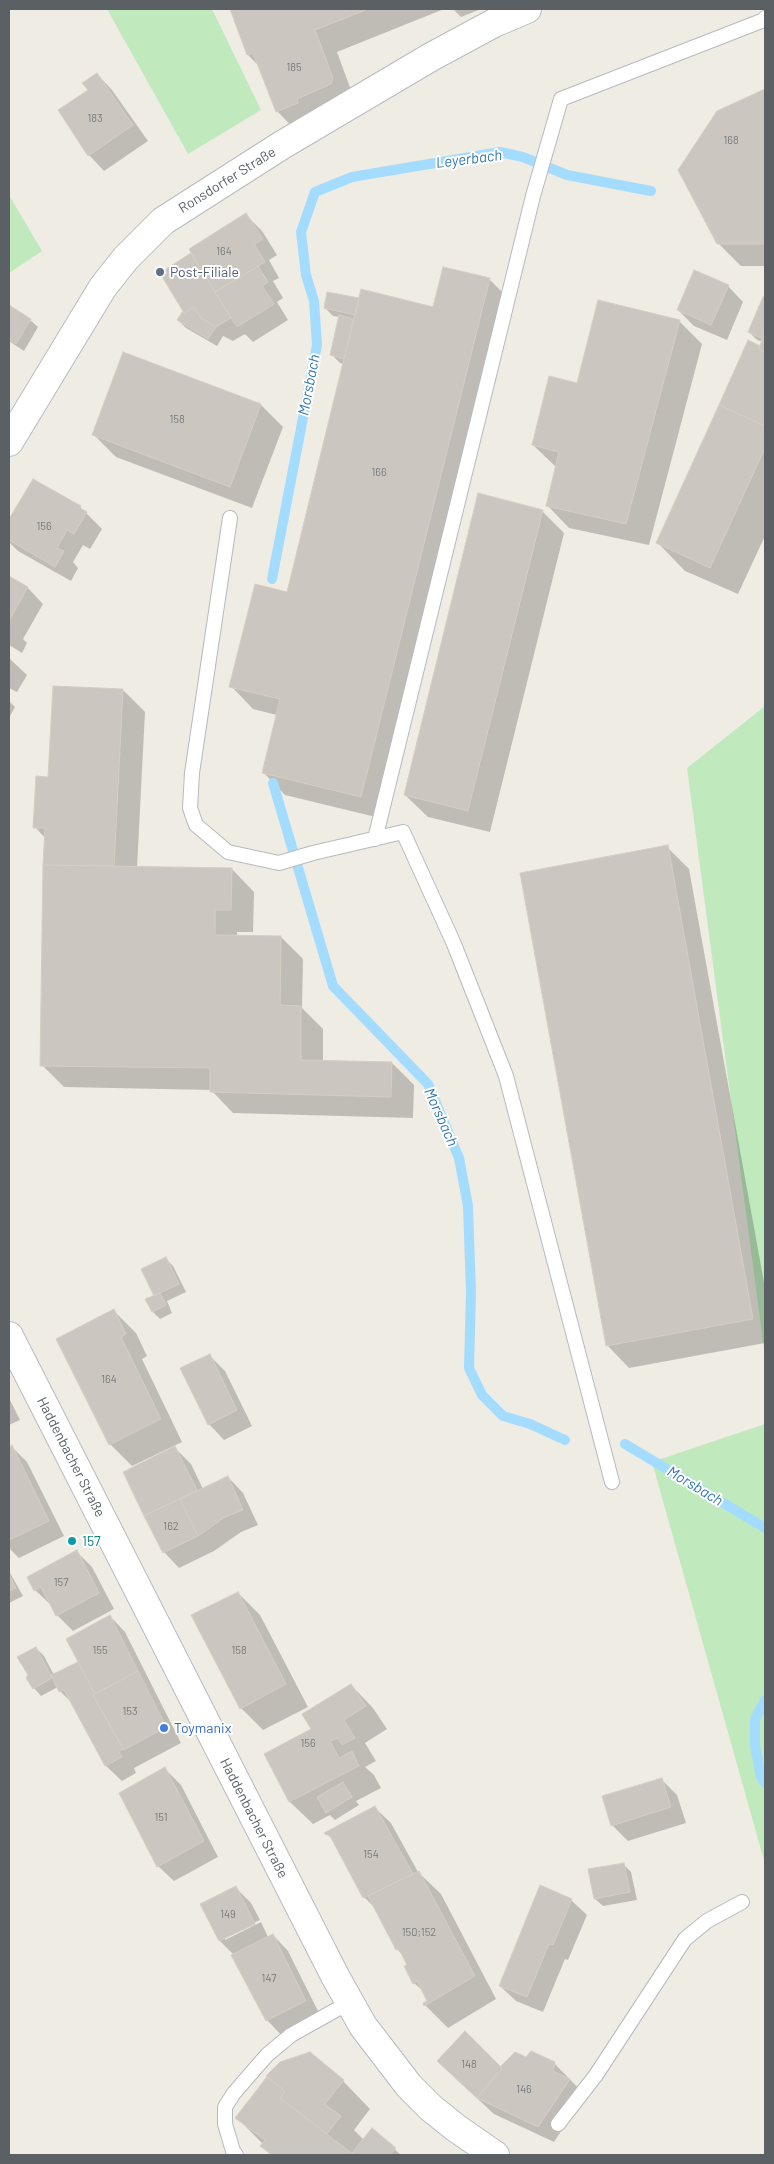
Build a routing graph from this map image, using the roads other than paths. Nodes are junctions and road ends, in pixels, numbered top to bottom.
1 (527, 9) edge
2 (765, 18) edge
3 (9, 442) edge
4 (230, 518) dead end
5 (375, 839) junction
6 (9, 1336) edge
7 (612, 1482) dead end
8 (742, 1902) dead end
9 (350, 2002) junction
10 (558, 2124) dead end
11 (236, 2155) edge
12 (495, 2155) edge

1 - 3 main road, Ronsdorfer Straße
2 - 5 lane
4 - 5 lane
5 - 7 lane
6 - 9 main road, Haddenbacher Straße
8 - 10 lane
9 - 11 lane
9 - 12 main road, Haddenbacher Straße

